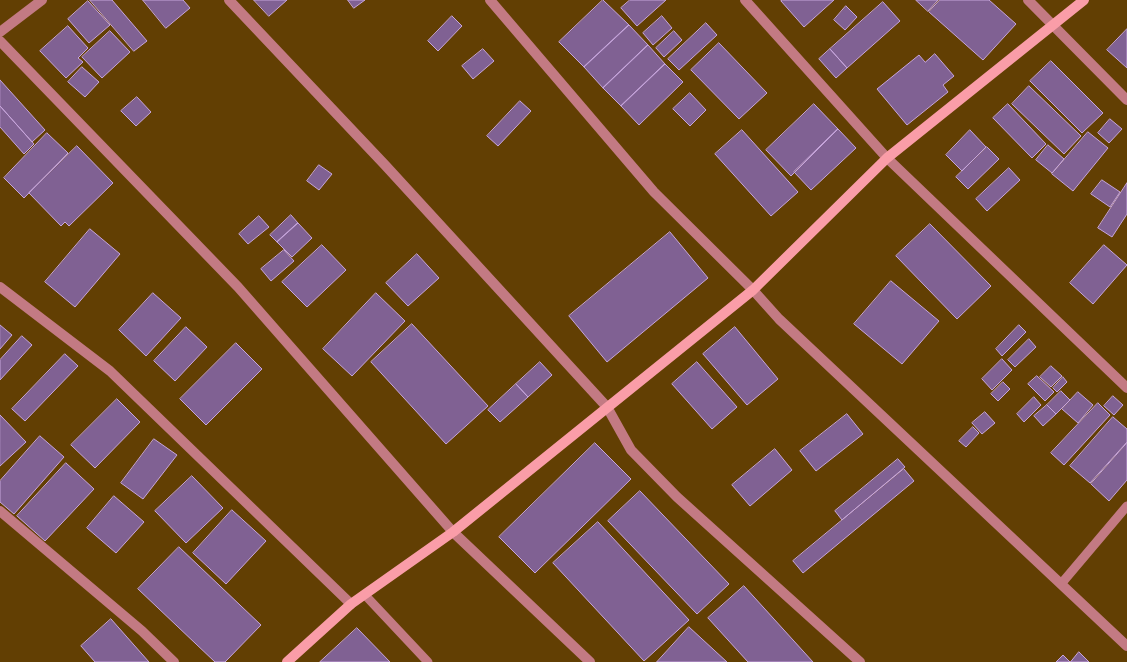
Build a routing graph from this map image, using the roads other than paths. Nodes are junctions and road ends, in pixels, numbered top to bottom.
1 (42, 0) edge
2 (229, 0) edge
3 (490, 0) edge
4 (745, 0) edge
5 (1028, 0) edge
6 (1084, 0) edge
7 (1052, 25) junction
8 (0, 32) edge
9 (0, 41) edge
10 (1127, 100) edge
11 (887, 158) junction
12 (0, 287) edge
13 (753, 290) junction
14 (1127, 388) edge
15 (607, 407) junction
16 (1127, 506) edge
17 (0, 511) edge
18 (453, 532) junction
19 (1061, 584) junction
20 (365, 595) junction
21 (351, 604) junction
22 (1127, 646) edge
23 (174, 662) edge
24 (287, 662) edge
25 (428, 662) edge
26 (590, 662) edge
27 (860, 662) edge

1 - 8 street
2 - 15 street
3 - 13 street
4 - 11 street
5 - 7 street
6 - 7 street
7 - 10 street
7 - 11 street
9 - 18 street
11 - 13 street
11 - 14 street
12 - 21 street
13 - 15 street
13 - 19 street
15 - 18 street
15 - 27 street
16 - 19 lane
17 - 23 street
18 - 20 street
18 - 26 street
19 - 22 street
20 - 21 street
20 - 25 lane
21 - 24 street

